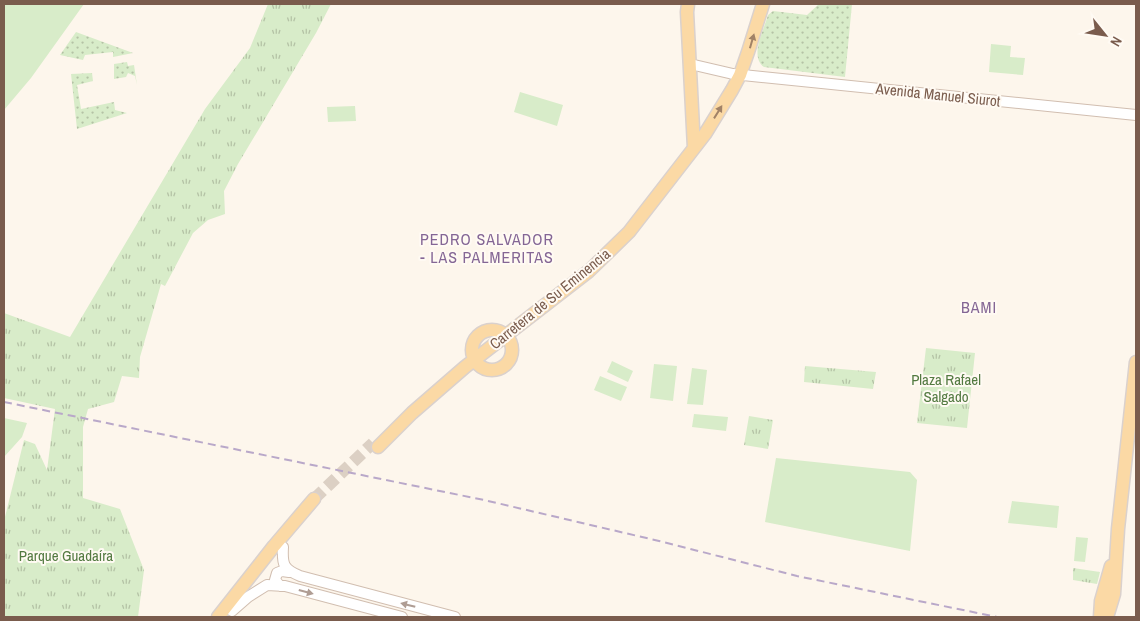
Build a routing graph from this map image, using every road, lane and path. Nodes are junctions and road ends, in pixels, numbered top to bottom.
1 (763, 4) edge
2 (685, 6) edge
3 (690, 64) junction
4 (740, 75) junction
5 (1136, 115) edge
6 (694, 148) junction
7 (506, 336) junction
8 (475, 360) junction
9 (1136, 362) edge
10 (375, 445) tunnel mouth
11 (1118, 529) junction
12 (283, 546) junction
13 (289, 572) junction
14 (280, 586) junction
15 (230, 614) edge
16 (218, 617) edge
17 (402, 617) edge
18 (455, 617) edge
19 (1100, 617) edge
20 (1108, 617) edge

4 -> 1 main road
2 - 3 main road
3 - 4 street, Avenida Manuel Siurot
3 - 6 main road
4 - 5 street, Avenida Manuel Siurot
6 -> 4 main road, Carretera de Su Eminencia
6 - 7 main road, Carretera de Su Eminencia
7 - 8 main road
7 - 8 main road
8 - 10 main road, Carretera de Su Eminencia
9 - 11 main road
11 - 19 main road
11 - 20 main road
12 - 13 street
12 - 15 main road
12 - 16 main road
13 - 14 street
18 -> 13 street
14 - 15 street
14 -> 17 street

